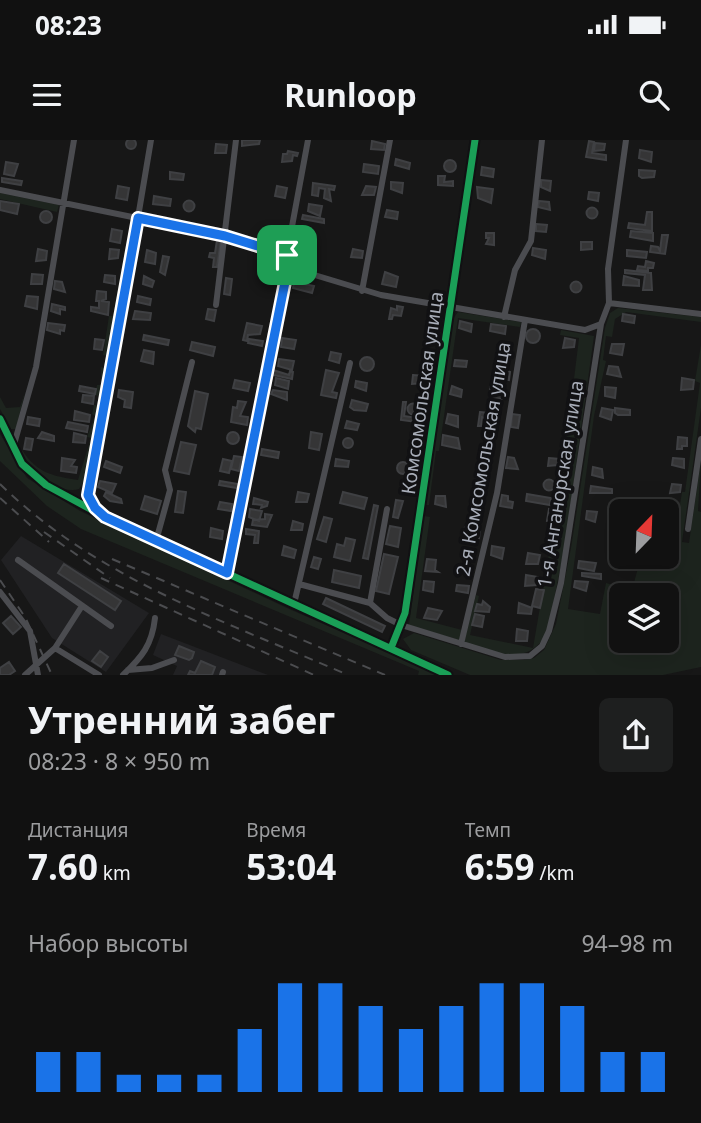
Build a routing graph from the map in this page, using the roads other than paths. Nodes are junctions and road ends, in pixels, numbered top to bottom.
1 (74, 140) edge
2 (152, 140) edge
3 (236, 140) edge
4 (308, 140) edge
5 (390, 140) edge
6 (475, 140) edge
7 (542, 140) edge
8 (626, 140) edge
9 (0, 190) edge
10 (62, 203) junction
11 (138, 218) junction
12 (225, 236) junction
13 (287, 255) junction
14 (288, 267) junction
15 (362, 291) junction
16 (609, 303) junction
17 (216, 305) dead end
18 (451, 307) junction
19 (701, 314) edge
20 (504, 317) junction
21 (524, 320) junction
22 (601, 324) junction
23 (192, 362) dead end
24 (350, 363) dead end
25 (0, 419) edge
26 (701, 439) edge
27 (13, 448) junction
28 (63, 495) junction
29 (88, 495) junction
30 (387, 509) dead end
31 (105, 517) junction
32 (688, 529) dead end
33 (156, 541) junction
34 (18, 560) dead end
35 (227, 573) junction
36 (299, 584) junction
37 (0, 592) edge
38 (370, 603) junction
39 (294, 604) junction
40 (82, 606) junction
41 (155, 618) dead end
42 (401, 625) junction
43 (111, 626) dead end
44 (461, 644) junction
45 (55, 648) junction
46 (391, 648) junction
47 (174, 660) dead end
48 (39, 664) junction
49 (126, 672) edge
50 (25, 675) edge
51 (38, 675) edge
52 (99, 675) edge
53 (448, 675) edge

1 - 10 street
2 - 11 street
3 - 12 street
4 - 13 street
5 - 15 street
6 - 18 street, Комсомольская улица
7 - 20 street, 2-я Комсомольская улица
8 - 16 street, 1-я Анганорская улица
9 - 10 street
10 - 11 street
10 - 27 street
11 - 12 street
11 - 29 street
12 - 13 street
12 - 17 street
13 - 14 street
14 - 15 street
14 - 35 street
15 - 18 street
16 - 19 street
16 - 22 street, 1-я Анганорская улица
18 - 20 street
18 - 42 street, Комсомольская улица
20 - 21 street
21 - 22 street
21 - 44 street, 2-я Комсомольская улица
22 - 44 street, 1-я Анганорская улица
23 - 33 street
24 - 36 street
25 - 27 street
26 - 32 street
27 - 28 street
28 - 29 street
28 - 31 street
29 - 31 street
30 - 38 street
31 - 33 street
33 - 35 street
34 - 40 street
35 - 39 street
36 - 38 street
36 - 39 street
37 - 48 street
38 - 42 street
39 - 46 street
40 - 43 street
40 - 45 street
41 - 49 street
42 - 44 street
42 - 46 street, Комсомольская улица
45 - 48 street
45 - 52 street
46 - 53 street
47 - 49 street
48 - 50 street
48 - 51 street

